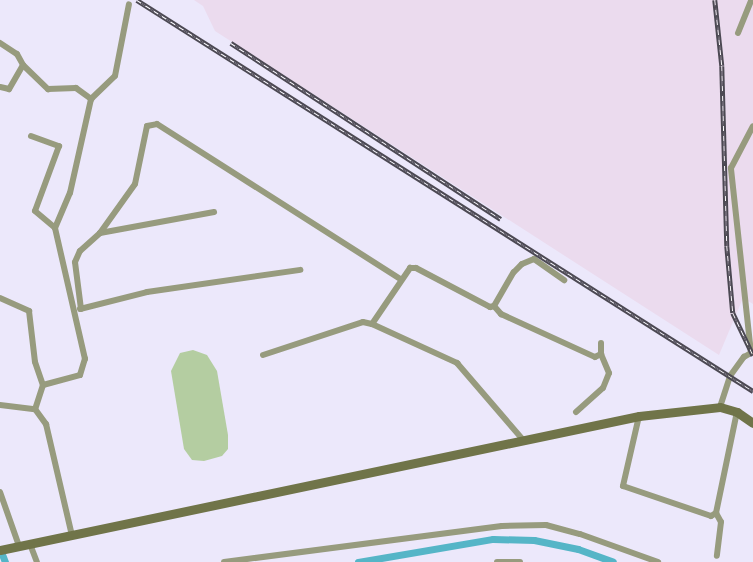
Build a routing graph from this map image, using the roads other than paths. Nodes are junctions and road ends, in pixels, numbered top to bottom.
1 (751, 0) edge
2 (129, 4) dead end
3 (738, 33) dead end
4 (0, 43) edge
5 (23, 65) junction
6 (0, 87) edge
7 (91, 99) junction
8 (753, 126) edge
9 (31, 136) dead end
10 (214, 212) dead end
11 (55, 228) junction
12 (100, 233) junction
13 (300, 270) dead end
14 (400, 279) junction
15 (564, 280) dead end
16 (0, 298) edge
17 (494, 306) junction
18 (78, 310) junction
19 (372, 324) junction
20 (601, 343) dead end
21 (752, 353) edge
22 (601, 354) junction
23 (262, 355) dead end
24 (43, 385) junction
25 (0, 405) edge
26 (720, 407) junction
27 (36, 409) junction
28 (576, 412) dead end
29 (737, 412) junction
30 (639, 416) junction
31 (753, 423) edge
32 (525, 442) junction
33 (0, 492) edge
34 (716, 513) junction
35 (72, 536) junction
36 (30, 544) junction
37 (19, 546) junction
38 (0, 550) edge
39 (717, 555) dead end
40 (37, 562) edge
41 (224, 562) edge
42 (497, 562) edge
43 (520, 562) edge
44 (658, 562) edge

1 - 3 street
2 - 7 street
4 - 5 street
5 - 6 street
5 - 7 street
7 - 11 street
8 - 21 street
9 - 11 street
10 - 12 street
11 - 18 street
12 - 14 street
12 - 18 street
13 - 18 street
14 - 17 street
14 - 19 street
15 - 17 street
16 - 24 street
17 - 22 street
18 - 24 street
19 - 23 street
19 - 32 street
20 - 22 street
21 - 26 street
22 - 28 street
24 - 27 street
25 - 27 street
26 - 29 main road
26 - 30 main road
27 - 35 street
29 - 31 main road
29 - 34 street
30 - 32 main road
30 - 34 street
32 - 35 main road
33 - 37 street
34 - 39 street
35 - 36 main road
36 - 37 main road
36 - 40 street
37 - 38 main road
41 - 44 street
42 - 43 street

